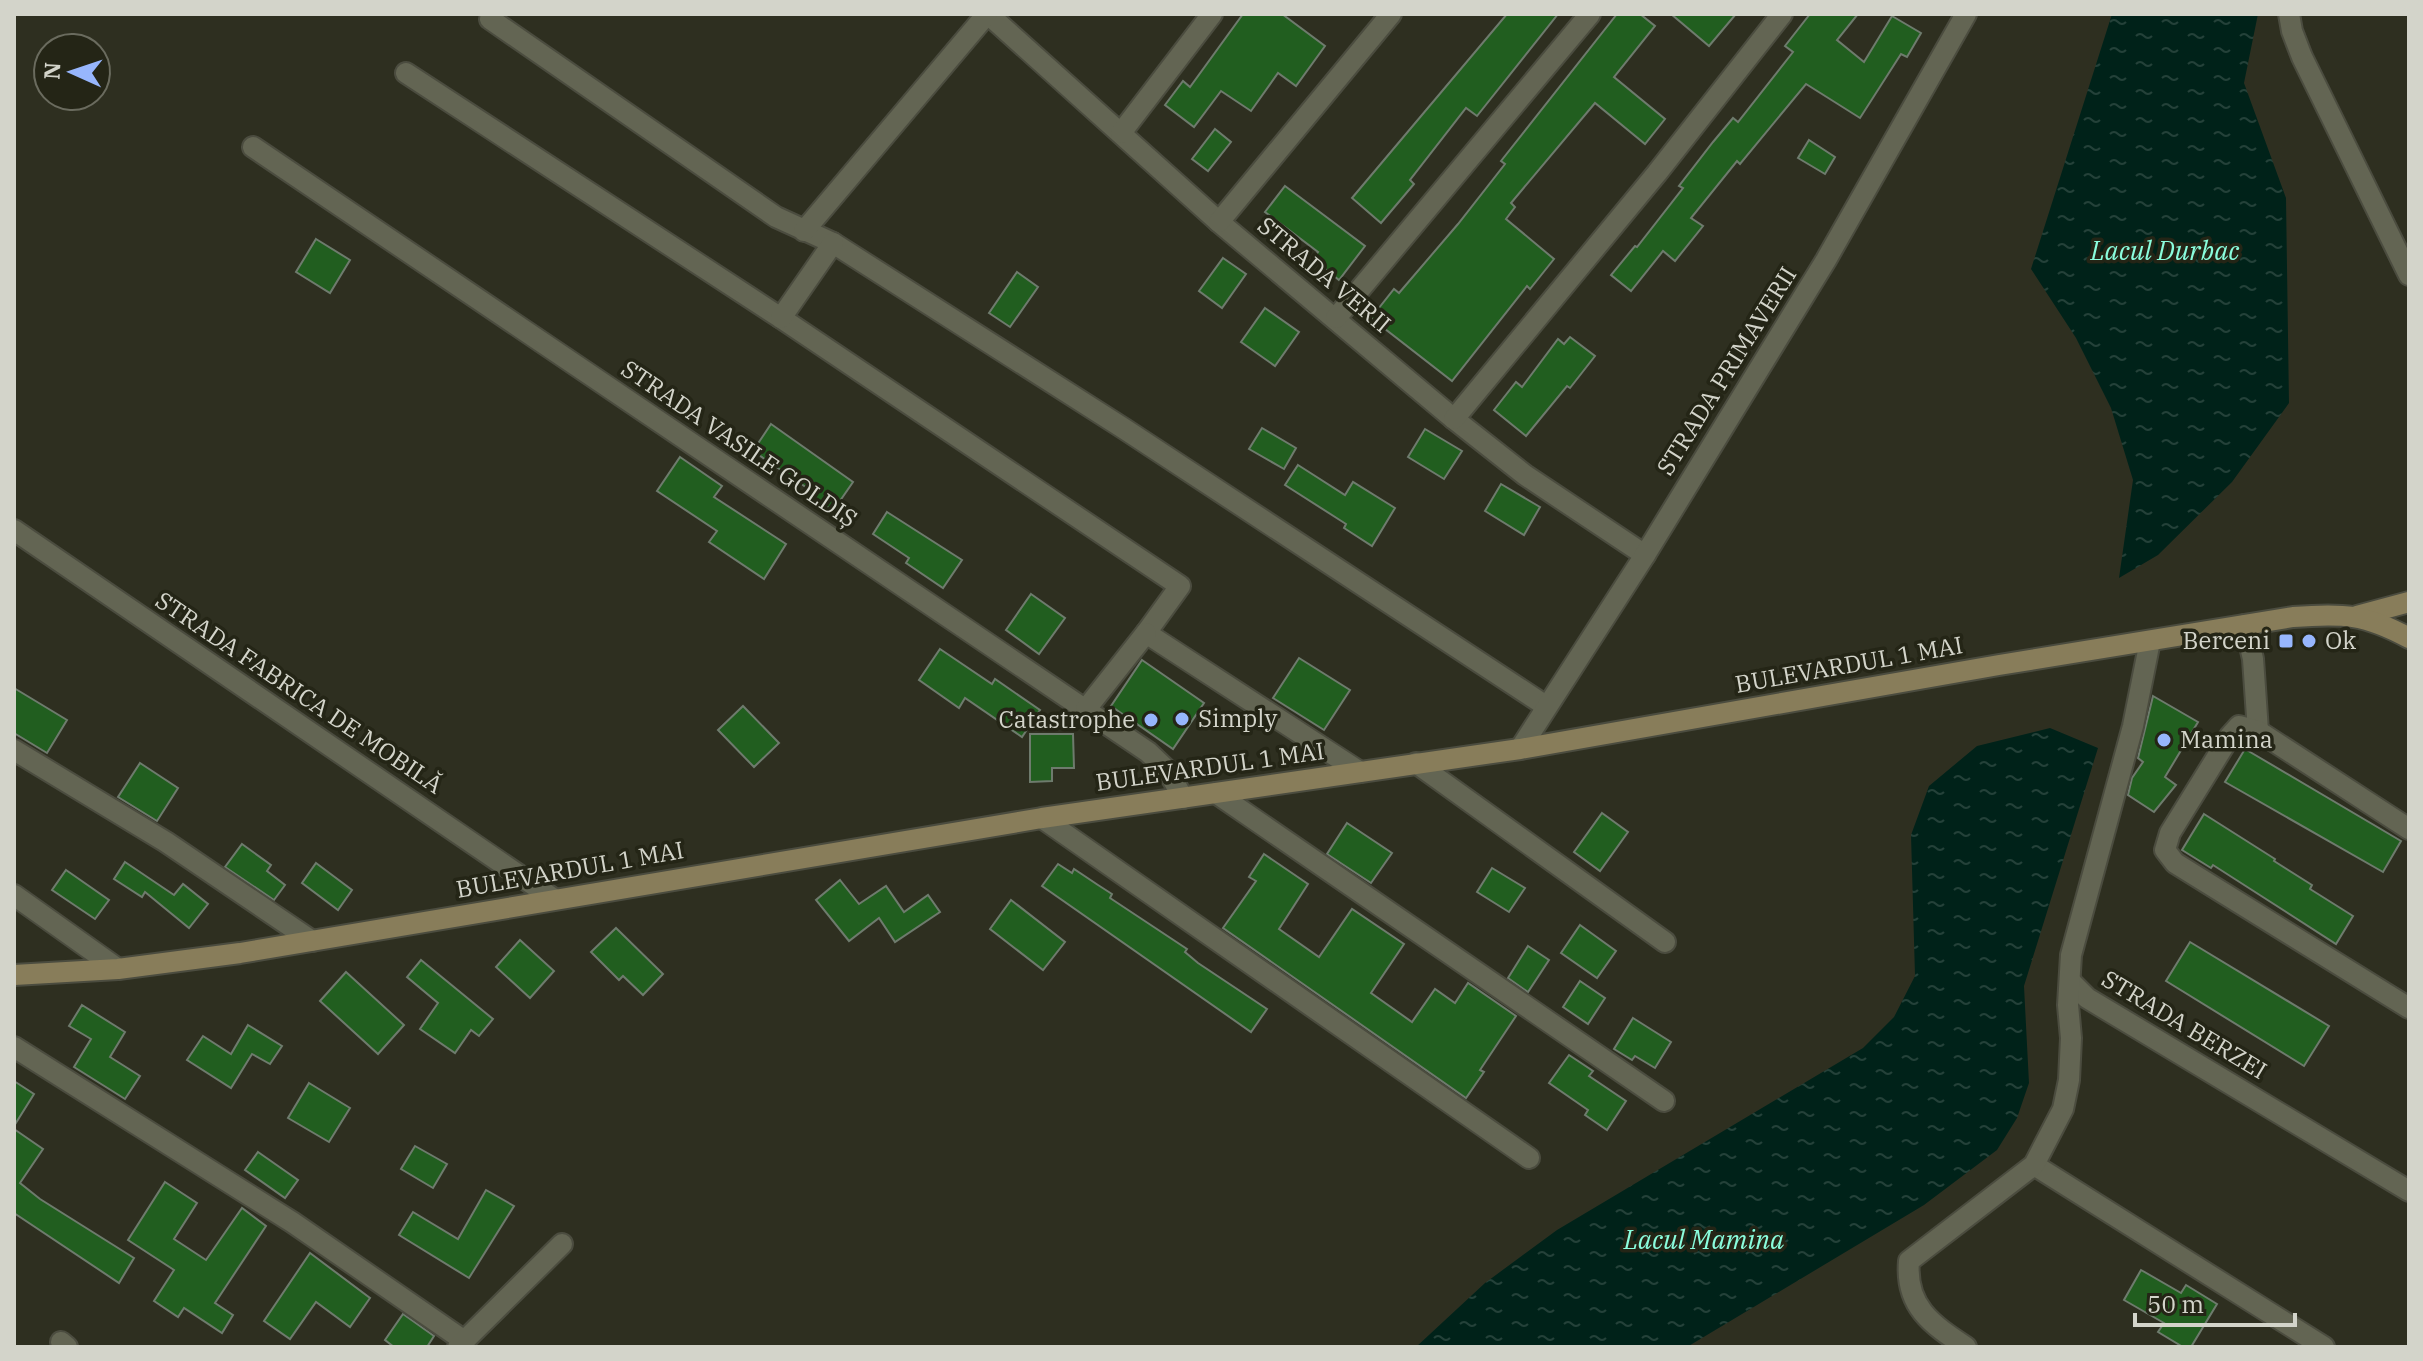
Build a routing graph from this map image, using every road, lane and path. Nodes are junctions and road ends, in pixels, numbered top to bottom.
1 (988, 14) edge
2 (1212, 14) edge
3 (1391, 14) edge
4 (1590, 14) edge
5 (1782, 14) edge
6 (1966, 14) edge
7 (2289, 14) edge
8 (490, 19) dead end
9 (406, 73) dead end
10 (1121, 133) junction
11 (253, 147) dead end
12 (1219, 222) junction
13 (804, 231) junction
14 (833, 243) junction
15 (2409, 275) edge
16 (781, 318) junction
17 (1336, 318) junction
18 (1454, 419) junction
19 (14, 530) edge
20 (1645, 555) junction
21 (2409, 602) edge
22 (2357, 616) junction
23 (2245, 625) junction
24 (1146, 633) junction
25 (2409, 638) edge
26 (2150, 641) junction
27 (1546, 706) junction
28 (1086, 709) junction
29 (2258, 731) junction
30 (1520, 749) junction
31 (14, 750) edge
32 (1416, 763) junction
33 (1360, 772) junction
34 (1216, 793) junction
35 (1183, 798) junction
36 (1042, 818) junction
37 (2409, 829) edge
38 (14, 895) edge
39 (554, 899) junction
40 (312, 941) junction
41 (1665, 942) dead end
42 (118, 969) junction
43 (14, 975) edge
44 (2070, 981) junction
45 (2409, 1008) edge
46 (14, 1047) edge
47 (1664, 1101) dead end
48 (1529, 1158) dead end
49 (2034, 1165) junction
50 (2409, 1191) edge
51 (562, 1244) dead end
52 (461, 1344) edge
53 (1966, 1347) edge
54 (2324, 1347) edge

1 - 10 street, STRADA VERII
1 - 13 street
2 - 10 street
3 - 12 street
4 - 17 street
5 - 18 street
6 - 20 street, STRADA PRIMAVERII
7 - 15 street
8 - 13 street
9 - 16 street
10 - 12 street, STRADA VERII
11 - 28 street, STRADA VASILE GOLDIȘ
12 - 17 street, STRADA VERII
13 - 14 street
14 - 16 street
14 - 27 street
16 - 24 street
17 - 18 street, STRADA VERII
18 - 20 street, STRADA VERII
19 - 39 street, STRADA FABRICA DE MOBILĂ
20 - 27 street, STRADA PRIMAVERII
21 - 22 main road
22 - 23 main road, BULEVARDUL 1 MAI
22 - 25 main road, BULEVARDUL 1 MAI
23 - 26 main road, BULEVARDUL 1 MAI
23 - 29 street
24 - 28 street
24 - 33 street
26 - 30 main road, BULEVARDUL 1 MAI
26 - 44 street, STRADA BERZEI
27 - 30 street, STRADA PRIMAVERII
28 - 35 street, STRADA VASILE GOLDIȘ
29 - 37 street
29 - 45 street
30 - 32 main road, BULEVARDUL 1 MAI
31 - 40 street
32 - 33 main road, BULEVARDUL 1 MAI
32 - 41 street
33 - 34 main road, BULEVARDUL 1 MAI
34 - 35 main road, BULEVARDUL 1 MAI
34 - 47 street
35 - 36 main road, BULEVARDUL 1 MAI
36 - 39 main road, BULEVARDUL 1 MAI
36 - 48 street
38 - 42 street
39 - 40 main road, BULEVARDUL 1 MAI
40 - 42 main road, BULEVARDUL 1 MAI
42 - 43 main road, BULEVARDUL 1 MAI
44 - 49 street
44 - 50 street, STRADA BERZEI
46 - 52 street
49 - 53 street
49 - 54 street
51 - 52 street

